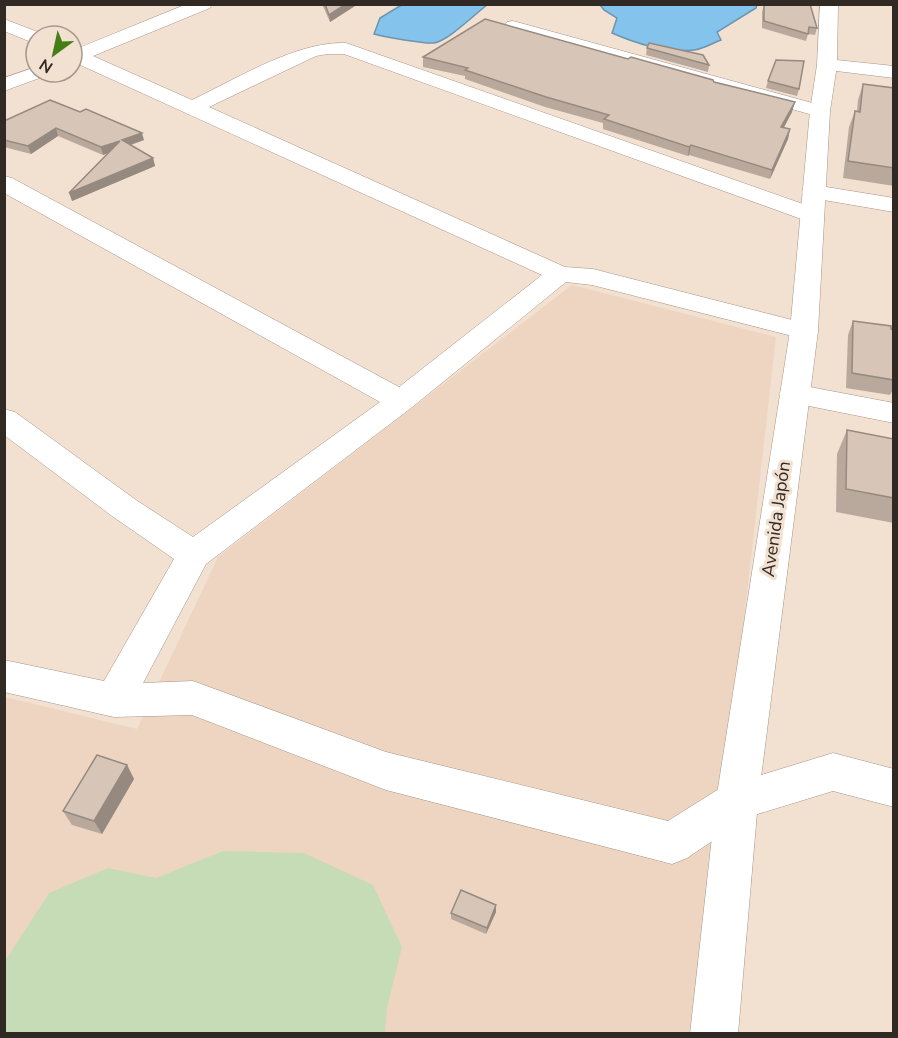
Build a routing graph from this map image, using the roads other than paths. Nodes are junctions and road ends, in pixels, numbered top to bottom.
1 (204, 4) edge
2 (829, 4) edge
3 (4, 24) edge
4 (513, 26) edge
5 (24, 33) edge
6 (84, 52) edge
7 (84, 60) edge
8 (827, 65) junction
9 (894, 72) edge
10 (24, 77) edge
11 (4, 85) edge
12 (192, 107) junction
13 (820, 111) junction
14 (4, 183) edge
15 (813, 204) junction
16 (894, 204) edge
17 (560, 274) junction
18 (804, 331) junction
19 (794, 394) junction
20 (401, 401) junction
21 (894, 413) edge
22 (4, 419) edge
23 (194, 555) junction
24 (4, 676) edge
25 (114, 700) junction
26 (894, 788) edge
27 (737, 801) junction
28 (714, 1034) edge

1 - 6 street
2 - 8 street, Avenida Japón
3 - 5 street
4 - 13 street
7 - 12 street
8 - 9 street
8 - 13 street, Avenida Japón
10 - 11 street
12 - 15 street
12 - 17 street
13 - 15 street, Avenida Japón
14 - 20 street
15 - 16 street
15 - 18 street, Avenida Japón
17 - 18 street
17 - 20 street
18 - 19 street, Avenida Japón
19 - 21 street
19 - 27 street, Avenida Japón
20 - 23 street
22 - 23 street
23 - 25 street
24 - 25 street
25 - 27 street
26 - 27 street
27 - 28 street, Avenida Japón

